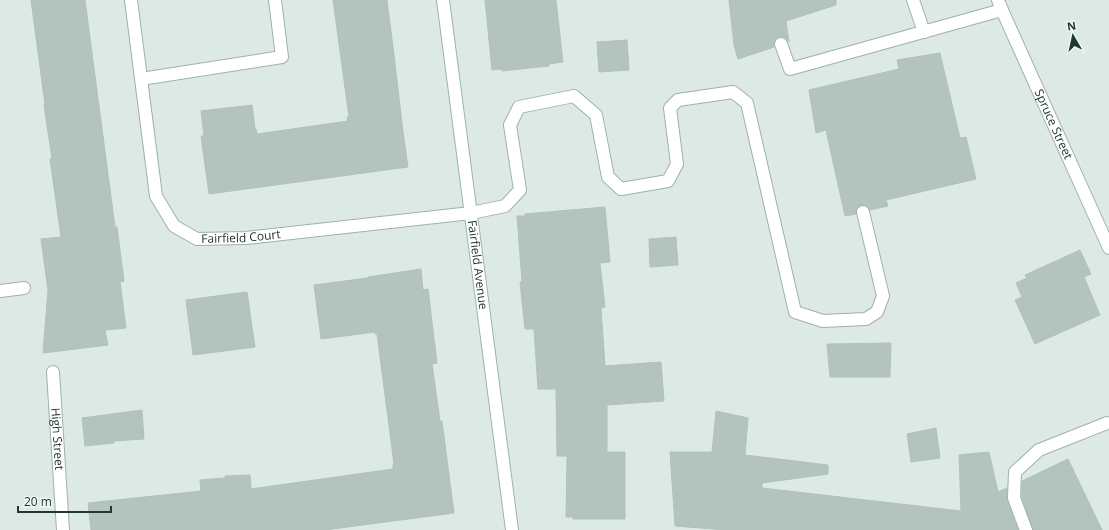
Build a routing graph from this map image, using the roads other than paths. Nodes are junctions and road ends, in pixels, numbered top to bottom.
1 (131, 0) edge
2 (275, 0) edge
3 (443, 0) edge
4 (913, 0) edge
5 (1000, 5) edge
6 (924, 32) junction
7 (781, 44) dead end
8 (141, 78) junction
9 (863, 212) dead end
10 (471, 213) junction
11 (1109, 248) edge
12 (24, 288) dead end
13 (0, 291) edge
14 (53, 372) dead end
15 (1108, 425) edge
16 (63, 530) edge
17 (512, 530) edge
18 (1026, 530) edge

1 - 8 street, Fairfield Court
2 - 8 street
3 - 10 street, Fairfield Avenue
4 - 6 street
5 - 6 street
5 - 11 street, Spruce Street
6 - 7 street
8 - 10 street, Fairfield Court
9 - 10 street, Fairfield Court
10 - 17 street, Fairfield Avenue
12 - 13 street
14 - 16 street, High Street
15 - 18 street

